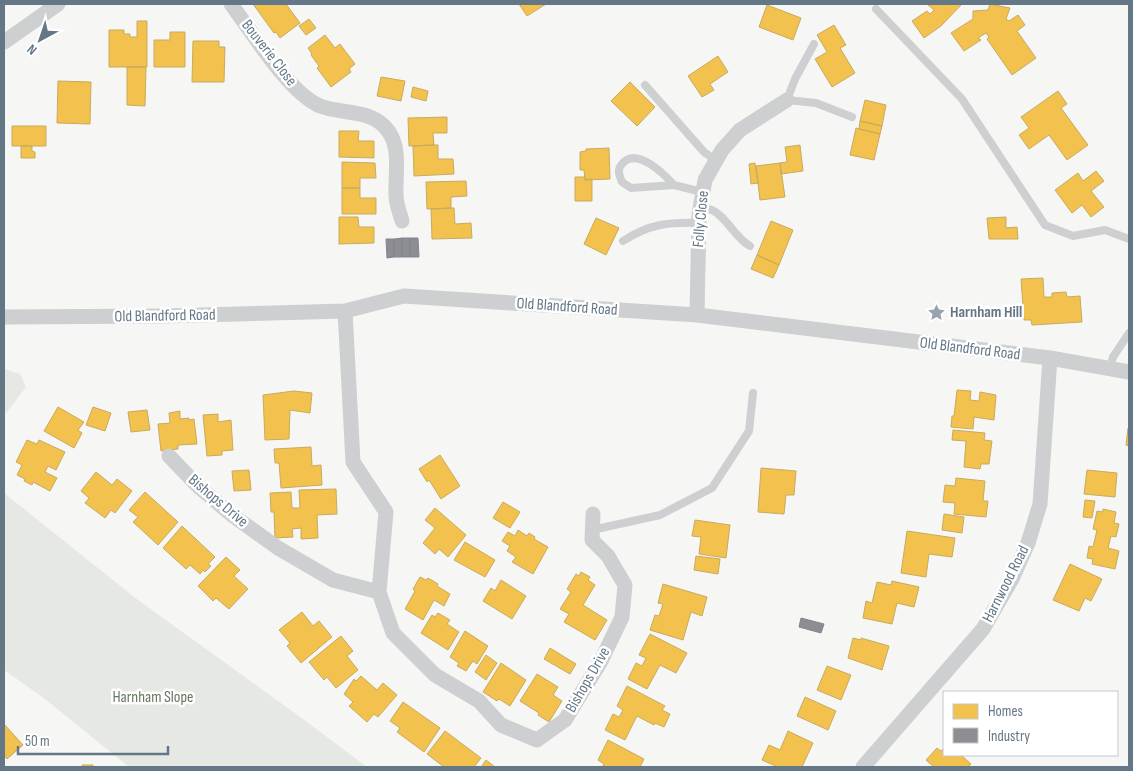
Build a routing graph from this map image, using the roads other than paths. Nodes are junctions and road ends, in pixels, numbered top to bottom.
1 (58, 4) edge
2 (231, 4) edge
3 (876, 9) dead end
4 (4, 42) edge
5 (814, 44) dead end
6 (645, 85) dead end
7 (786, 100) junction
8 (852, 116) dead end
9 (715, 160) junction
10 (674, 185) junction
11 (702, 192) junction
12 (699, 216) junction
13 (402, 221) dead end
14 (1129, 239) edge
15 (623, 241) dead end
16 (750, 246) dead end
17 (346, 311) junction
18 (697, 315) junction
19 (4, 317) edge
20 (1129, 333) edge
21 (1050, 358) junction
22 (1110, 368) junction
23 (1129, 372) edge
24 (753, 393) dead end
25 (169, 456) dead end
26 (593, 514) dead end
27 (592, 530) junction
28 (379, 592) junction
29 (863, 767) edge

1 - 4 street
2 - 13 street, Bouverie Close
3 - 14 lane
5 - 7 lane
6 - 9 lane
7 - 8 lane
7 - 9 street, Folly Close
9 - 11 street, Folly Close
10 - 10 lane
10 - 11 lane
11 - 12 street, Folly Close
12 - 15 lane
12 - 16 lane
12 - 18 street, Folly Close
17 - 18 street, Old Blandford Road
17 - 19 street, Old Blandford Road
17 - 28 street, Bishops Drive
18 - 21 street, Old Blandford Road
20 - 22 lane
21 - 22 street, Old Blandford Road
21 - 29 street, Harnwood Road
22 - 23 street, Old Blandford Road
24 - 27 lane
25 - 28 street, Bishops Drive
26 - 27 street
27 - 28 street, Bishops Drive

